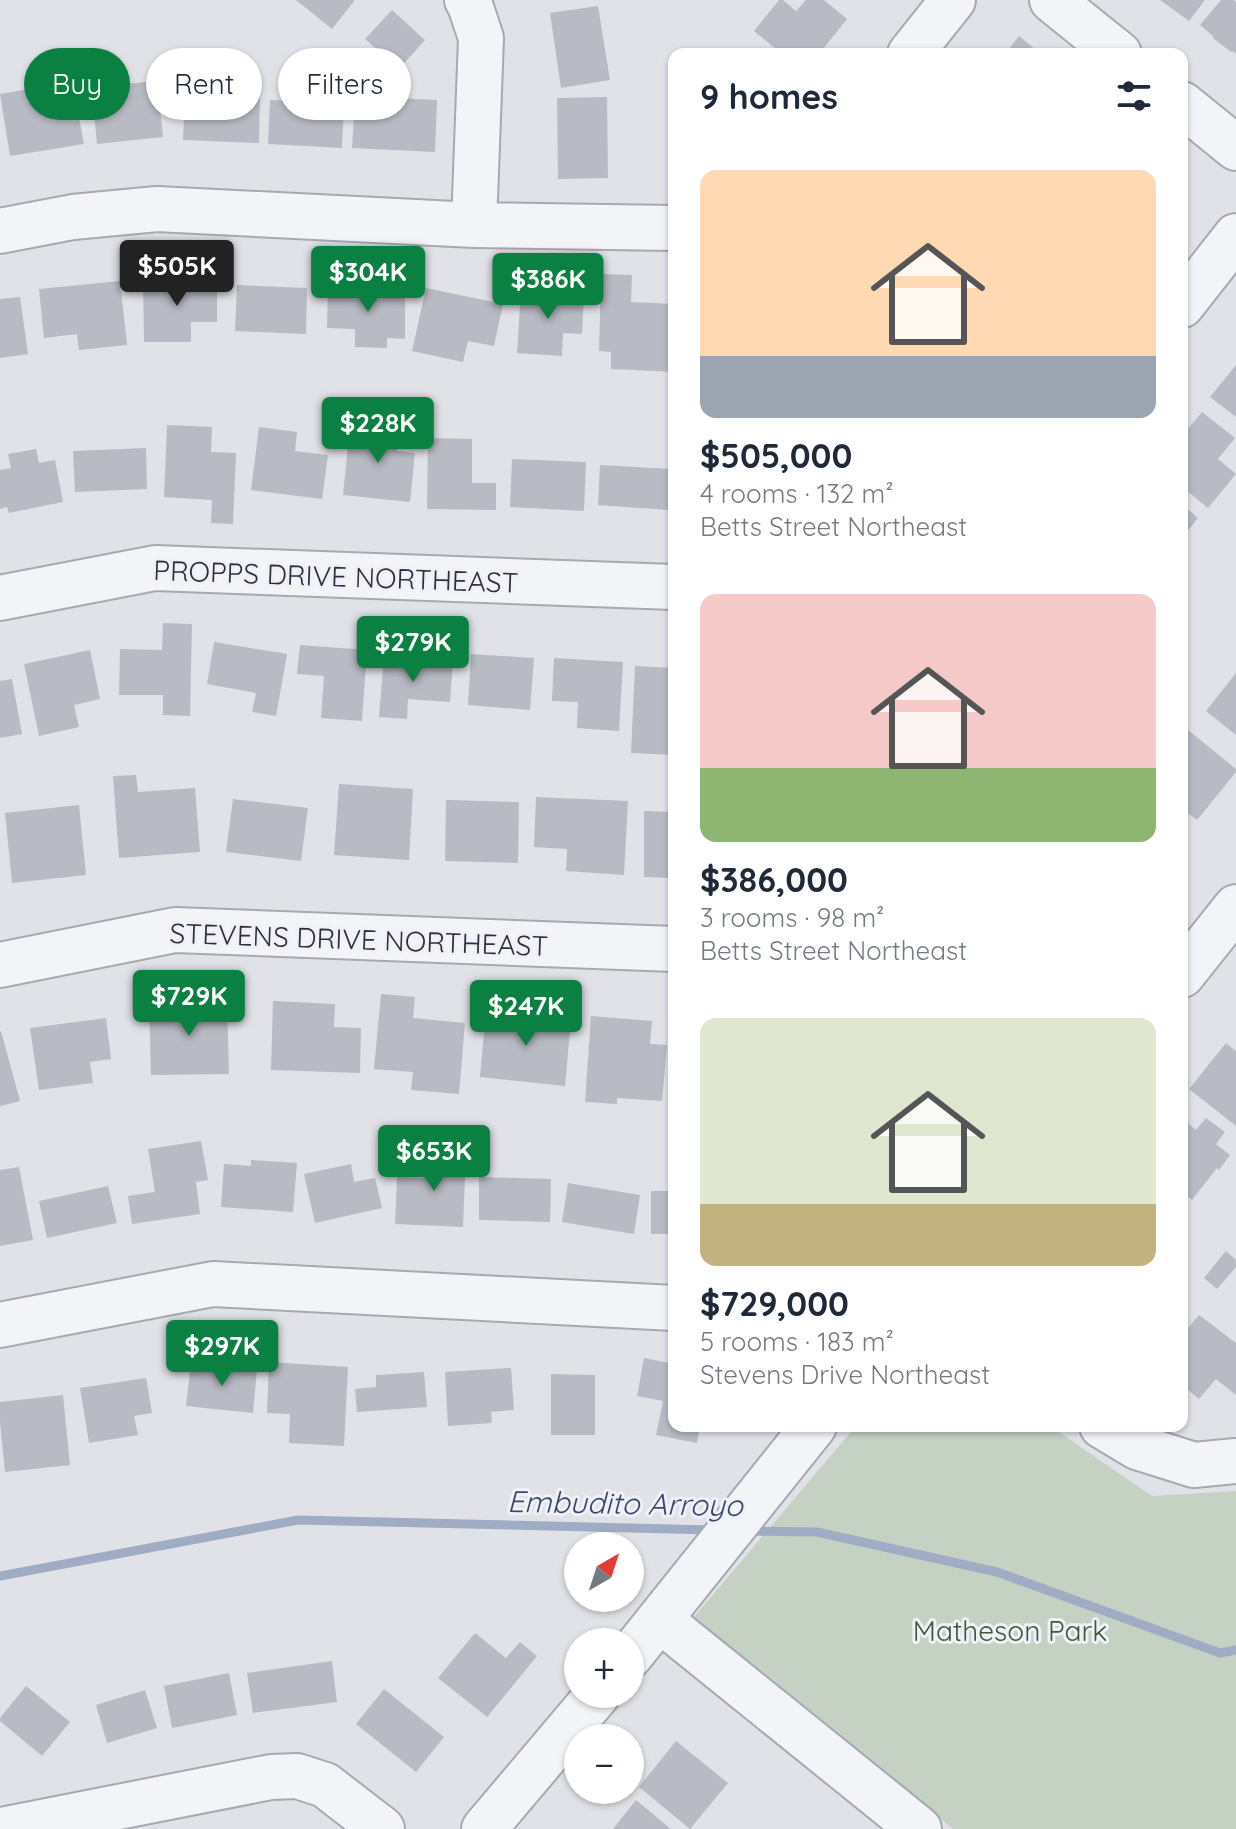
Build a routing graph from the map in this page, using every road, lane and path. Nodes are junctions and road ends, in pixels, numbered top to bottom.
1 (467, 0) edge
2 (953, 0) edge
3 (1052, 0) edge
4 (915, 48) edge
5 (1112, 48) edge
6 (1188, 109) edge
7 (1236, 148) edge
8 (474, 225) junction
9 (668, 228) edge
10 (0, 231) edge
11 (1236, 236) edge
12 (1188, 297) edge
13 (668, 587) edge
14 (0, 598) edge
15 (1236, 907) edge
16 (668, 949) edge
17 (0, 965) edge
18 (1188, 967) edge
19 (668, 1308) edge
20 (0, 1325) edge
21 (809, 1432) edge
22 (1112, 1432) edge
23 (1236, 1461) edge
24 (660, 1620) junction
25 (644, 1639) edge
26 (586, 1708) edge
27 (6, 1829) edge
28 (382, 1829) edge
29 (484, 1829) edge
30 (919, 1829) edge

1 - 8 street
2 - 4 street
3 - 5 street
6 - 7 street
8 - 9 street
8 - 10 street
11 - 12 street
13 - 14 street, PROPPS DRIVE NORTHEAST
15 - 18 street
16 - 17 street, STEVENS DRIVE NORTHEAST
19 - 20 street
21 - 24 street
22 - 23 street
24 - 25 street
24 - 30 street
26 - 29 street
27 - 28 street

